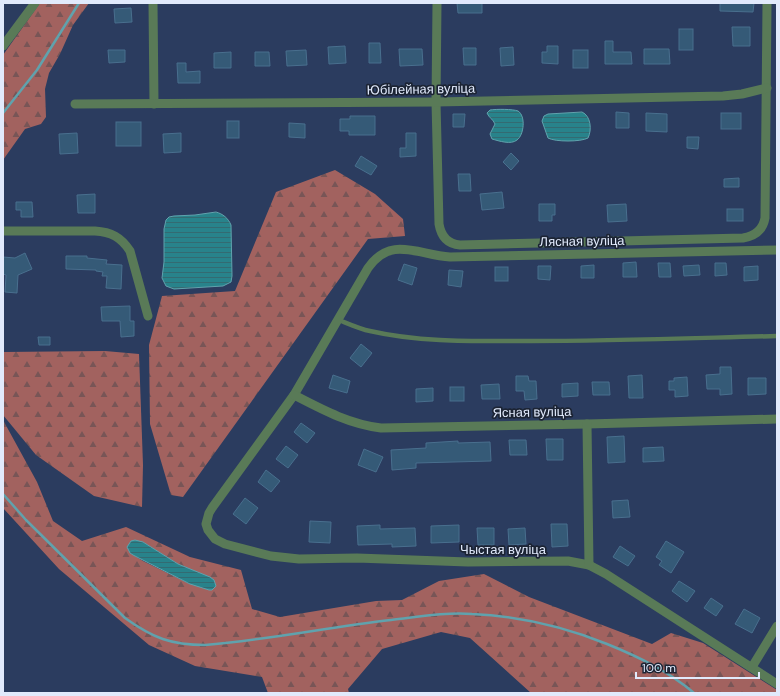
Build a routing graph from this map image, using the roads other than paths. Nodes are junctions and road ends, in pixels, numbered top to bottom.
1 (35, 3) edge
2 (154, 3) edge
3 (437, 3) edge
4 (767, 3) edge
5 (3, 46) edge
6 (767, 88) junction
7 (436, 102) junction
8 (75, 104) dead end
9 (154, 104) junction
10 (3, 230) edge
11 (777, 250) edge
12 (148, 316) dead end
13 (339, 320) junction
14 (777, 336) edge
15 (294, 395) junction
16 (777, 419) edge
17 (587, 424) junction
18 (588, 565) junction
19 (777, 626) edge
20 (752, 667) junction
21 (777, 684) edge

1 - 5 street
2 - 9 street
3 - 7 street
4 - 6 street
6 - 7 street, Юбілейная вуліца
6 - 7 street, Лясная вуліца
7 - 9 street, Юбілейная вуліца
8 - 9 street, Юбілейная вуліца
10 - 12 street
11 - 13 street, Лясная вуліца
13 - 14 lane
13 - 15 street
15 - 17 street, Ясная вуліца
15 - 18 street, Чыстая вуліца
16 - 17 street, Ясная вуліца
17 - 18 street
18 - 20 street, Чыстая вуліца
19 - 20 street
20 - 21 street, Чыстая вуліца

